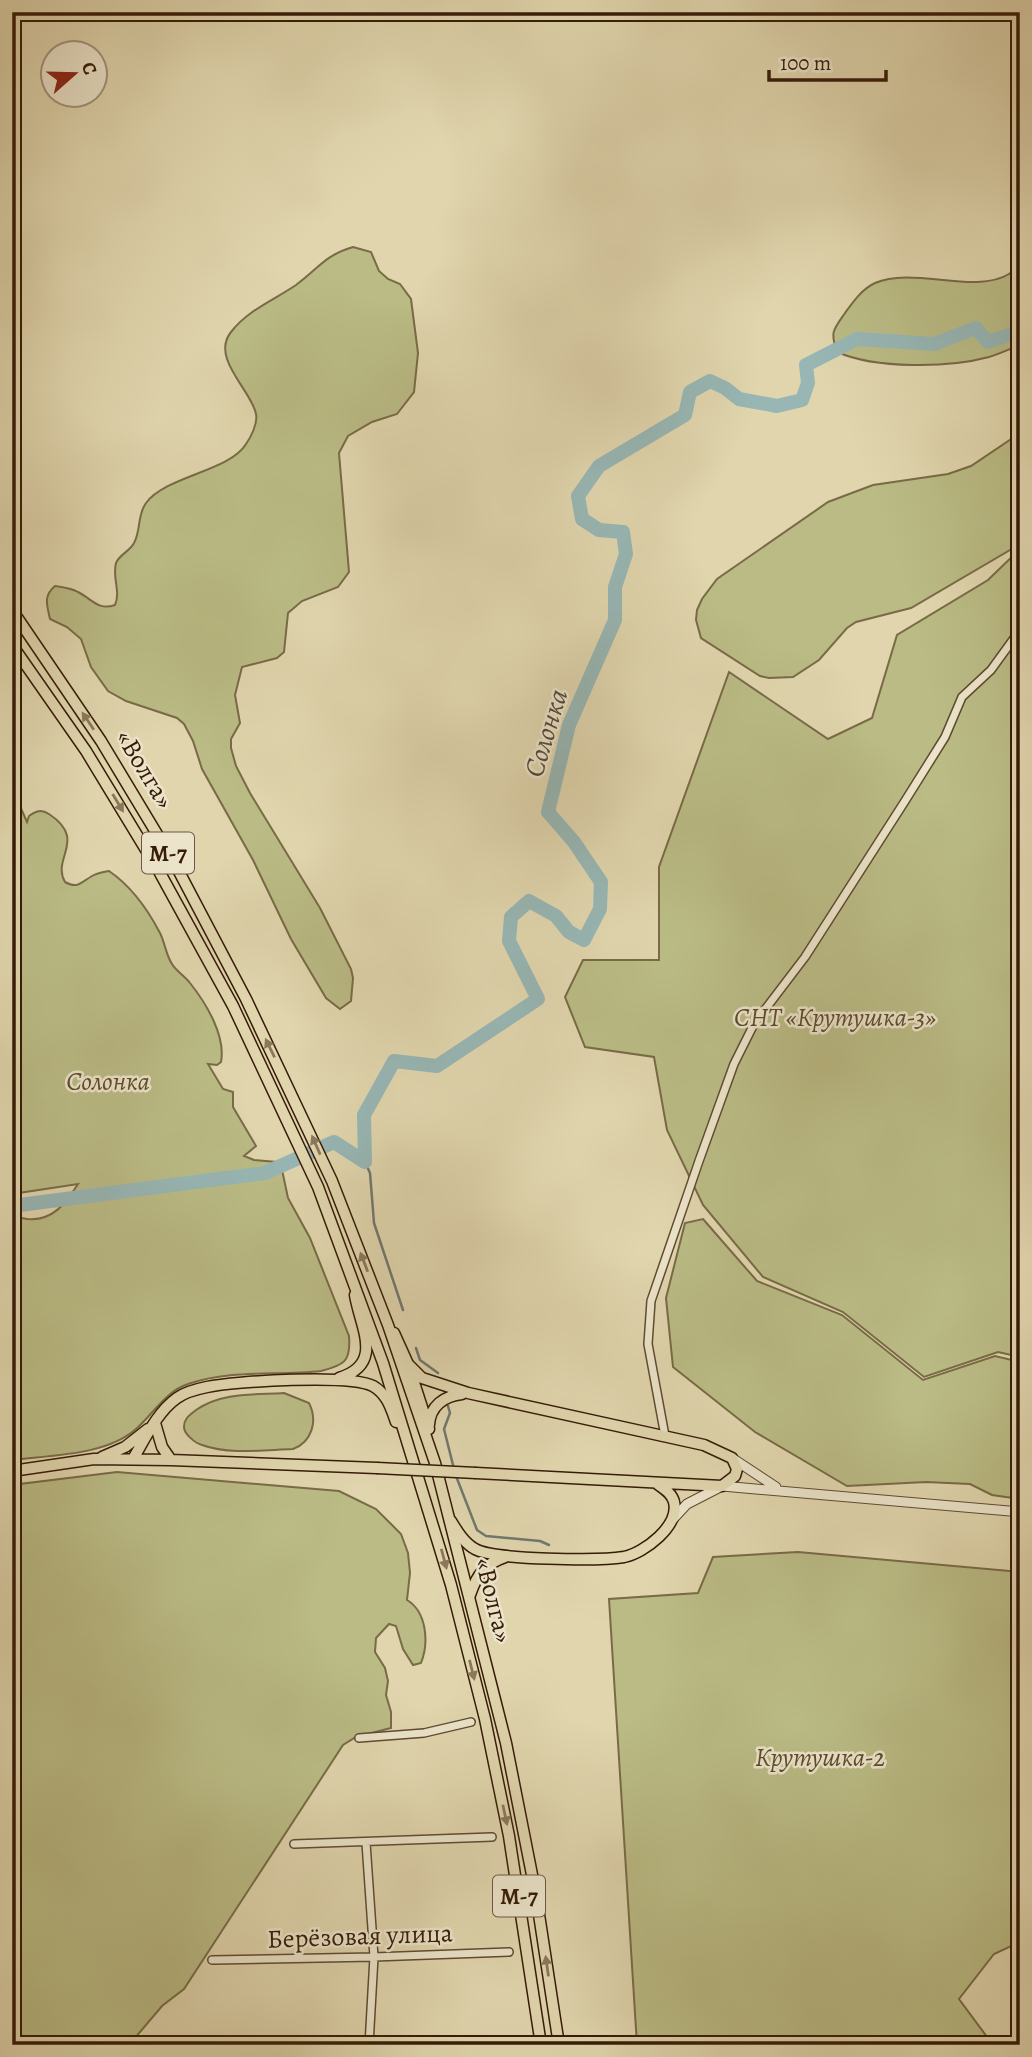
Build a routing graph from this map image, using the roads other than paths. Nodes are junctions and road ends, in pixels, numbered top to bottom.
1 (12, 610) edge
2 (1020, 630) edge
3 (12, 645) edge
4 (355, 1290) junction
5 (388, 1325) junction
6 (408, 1364) junction
7 (336, 1379) junction
8 (468, 1393) junction
9 (155, 1423) junction
10 (429, 1429) junction
11 (665, 1436) junction
12 (429, 1443) junction
13 (411, 1448) junction
14 (732, 1458) junction
15 (94, 1460) junction
16 (133, 1460) junction
17 (171, 1460) junction
18 (12, 1471) edge
19 (653, 1482) junction
20 (722, 1486) junction
21 (780, 1489) junction
22 (1020, 1512) edge
23 (451, 1521) junction
24 (671, 1521) junction
25 (508, 1556) junction
26 (470, 1595) junction
27 (471, 1722) dead end
28 (359, 1738) dead end
29 (492, 1837) dead end
30 (366, 1843) junction
31 (294, 1844) dead end
32 (509, 1952) dead end
33 (374, 1958) junction
34 (212, 1960) dead end
35 (369, 2045) edge
36 (541, 2045) edge
37 (559, 2045) edge

5 -> 1 main road, «Волга» / М-7
2 - 11 street
3 -> 4 main road, «Волга» / М-7
4 - 7 main road
4 - 13 main road, «Волга» / М-7
5 - 6 main road
5 - 12 main road, «Волга» / М-7
6 - 8 main road
6 - 10 main road
7 - 9 main road
7 - 13 main road
8 - 10 main road
8 - 11 main road
9 - 15 main road
9 - 16 main road
9 - 17 main road
10 - 12 main road
11 - 14 main road
12 - 23 main road, «Волга» / М-7
13 -> 36 main road, «Волга» / М-7
14 - 20 main road
14 - 21 street
15 - 16 main road
15 - 18 main road
16 - 17 main road
17 - 19 main road, bridge
19 - 20 main road
19 - 24 main road
20 - 21 street
20 - 24 street
21 - 22 street
23 - 25 main road
23 - 26 main road, «Волга» / М-7
24 - 25 main road
25 - 26 main road
37 -> 26 main road, «Волга» / М-7
27 - 28 street
29 - 30 street
30 - 31 street
30 - 33 street
32 - 33 street, Берёзовая улица
33 - 34 street, Берёзовая улица
33 - 35 street

